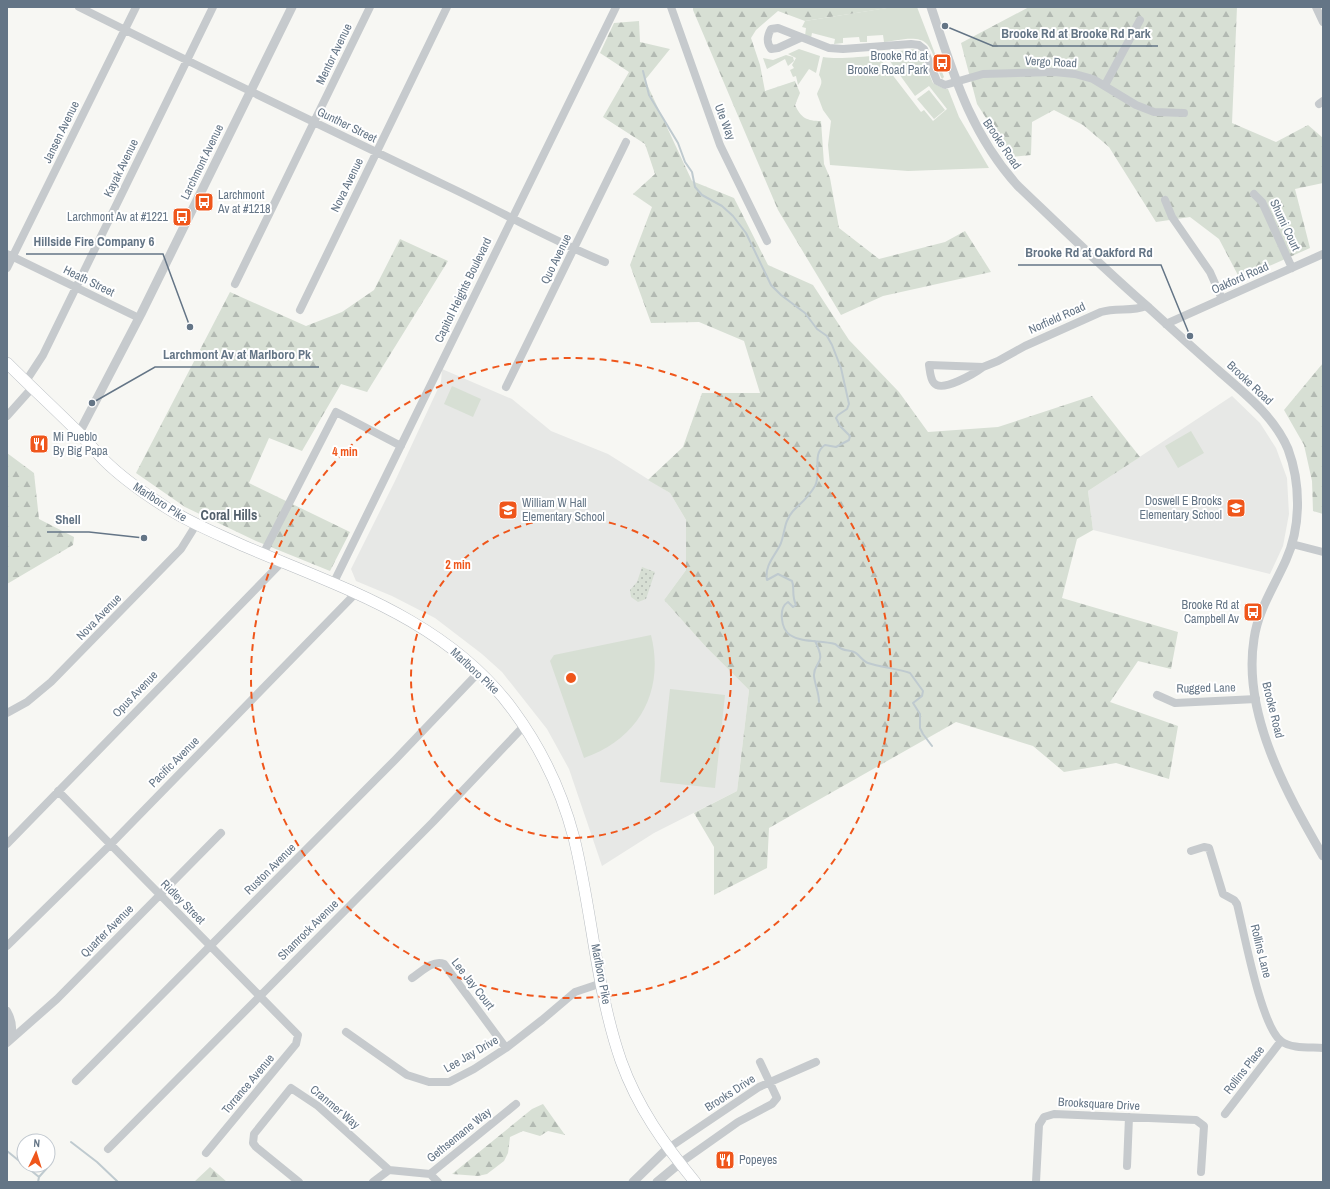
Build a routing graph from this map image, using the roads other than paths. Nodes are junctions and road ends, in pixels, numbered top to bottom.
1 (79, 7) edge
2 (136, 7) edge
3 (213, 7) edge
4 (292, 7) edge
5 (370, 7) edge
6 (447, 7) edge
7 (616, 7) edge
8 (671, 7) edge
9 (931, 7) edge
10 (1316, 7) edge
11 (1140, 20) dead end
12 (1323, 22) edge
13 (125, 30) junction
14 (800, 38) dead end
15 (188, 60) junction
16 (956, 82) junction
17 (1105, 85) junction
18 (251, 91) junction
19 (1184, 114) dead end
20 (314, 122) junction
21 (626, 142) dead end
22 (376, 152) junction
23 (1254, 194) dead end
24 (1165, 200) dead end
25 (511, 219) junction
26 (766, 241) dead end
27 (574, 249) junction
28 (1323, 254) edge
29 (10, 255) edge
30 (605, 262) dead end
31 (7, 268) edge
32 (1292, 268) junction
33 (235, 284) dead end
34 (76, 288) junction
35 (1222, 299) junction
36 (1146, 306) junction
37 (300, 310) dead end
38 (139, 318) junction
39 (1166, 324) junction
40 (7, 364) edge
41 (983, 367) junction
42 (29, 384) junction
43 (506, 387) dead end
44 (7, 416) edge
45 (79, 433) junction
46 (401, 446) junction
47 (196, 525) junction
48 (1292, 544) junction
49 (1323, 552) edge
50 (263, 554) junction
51 (282, 562) junction
52 (332, 584) junction
53 (356, 593) junction
54 (479, 672) junction
55 (1157, 696) dead end
56 (1256, 699) junction
57 (7, 713) edge
58 (524, 726) junction
59 (58, 791) junction
60 (221, 833) dead end
61 (7, 844) edge
62 (110, 845) junction
63 (1191, 851) dead end
64 (1323, 856) edge
65 (160, 895) junction
66 (7, 946) edge
67 (210, 946) junction
68 (412, 978) dead end
69 (602, 983) junction
70 (259, 996) junction
71 (7, 1011) edge
72 (293, 1029) joint
73 (346, 1032) dead end
74 (1281, 1041) junction
75 (7, 1042) edge
76 (506, 1048) junction
77 (1323, 1048) edge
78 (760, 1062) dead end
79 (816, 1062) dead end
80 (76, 1081) dead end
81 (769, 1082) junction
82 (516, 1104) dead end
83 (1226, 1114) dead end
84 (1129, 1118) junction
85 (108, 1149) dead end
86 (667, 1149) junction
87 (206, 1153) dead end
88 (680, 1163) junction
89 (1127, 1166) dead end
90 (389, 1170) junction
91 (1201, 1172) dead end
92 (430, 1174) junction
93 (299, 1182) edge
94 (373, 1182) edge
95 (438, 1182) edge
96 (633, 1182) edge
97 (657, 1182) edge
98 (695, 1182) edge
99 (1036, 1182) edge

1 - 13 street, Gunther Street
2 - 13 street, Jansen Avenue
3 - 15 street, Kayak Avenue
4 - 18 street, Larchmont Avenue
5 - 20 street, Mentor Avenue
6 - 22 street, Nova Avenue
7 - 25 street, Capitol Heights Boulevard
8 - 26 street, Ute Way
9 - 16 street, Brooke Road
10 - 12 street
11 - 17 street
13 - 15 street, Gunther Street
13 - 29 street, Jansen Avenue
14 - 16 street, Vergo Road
15 - 18 street, Gunther Street
15 - 34 street, Kayak Avenue
16 - 17 street, Vergo Road
16 - 36 street, Brooke Road
17 - 19 street, Vergo Road
18 - 20 street, Gunther Street
18 - 38 street, Larchmont Avenue
20 - 22 street, Gunther Street
20 - 33 street, Mentor Avenue
21 - 27 street, Quo Avenue
22 - 25 street, Gunther Street
22 - 37 street, Nova Avenue
23 - 32 street, Shumi Court
24 - 35 street
25 - 27 street, Gunther Street
25 - 46 street, Capitol Heights Boulevard
27 - 30 street, Gunther Street
27 - 43 street, Quo Avenue
28 - 32 street, Oakford Road
29 - 31 street, Jansen Avenue
29 - 34 street, Heath Street
32 - 35 street, Oakford Road
34 - 38 street, Heath Street
34 - 42 street, Kayak Avenue
35 - 39 street, Oakford Road
36 - 39 street, Brooke Road
36 - 41 street, Norfield Road
38 - 45 street, Larchmont Avenue
39 - 48 street, Brooke Road
40 - 42 main road, Marlboro Pike
41 - 41 street, Norfield Road
42 - 44 street, Kayak Avenue
42 - 45 main road, Marlboro Pike
45 - 47 main road, Marlboro Pike
46 - 50 street
46 - 52 street, Capitol Heights Boulevard
47 - 50 main road, Marlboro Pike
47 - 57 street, Nova Avenue
48 - 49 street
48 - 56 street, Brooke Road
50 - 51 main road, Marlboro Pike
51 - 52 main road, Marlboro Pike
51 - 59 street, Opus Avenue
52 - 53 main road, Marlboro Pike
53 - 54 main road, Marlboro Pike
53 - 62 street, Pacific Avenue
54 - 58 main road, Marlboro Pike
54 - 67 street, Ruston Avenue
55 - 56 street, Rugged Lane
56 - 64 street, Brooke Road
58 - 69 main road, Marlboro Pike
58 - 70 street, Shamrock Avenue
59 - 61 street, Opus Avenue
59 - 62 street, Ridley Street
60 - 65 street, Quarter Avenue
62 - 65 street, Ridley Street
62 - 66 street, Pacific Avenue
63 - 74 street, Rollins Lane
65 - 67 street, Ridley Street
65 - 75 street, Quarter Avenue
67 - 70 street, Ridley Street
67 - 80 street, Ruston Avenue
68 - 76 street, Lee Jay Court
69 - 76 street, Lee Jay Drive
69 - 86 main road, Marlboro Pike
70 - 72 street, Ridley Street
70 - 85 street, Shamrock Avenue
71 - 75 street
72 - 87 street, Torrance Avenue
73 - 76 street, Lee Jay Drive
74 - 77 street
74 - 83 street, Rollins Place
78 - 81 street
79 - 81 street
81 - 86 street, Brooks Drive
81 - 88 street, Brooks Drive
82 - 92 street, Gethsemane Way
84 - 89 street
84 - 91 street, Brooksquare Drive
84 - 99 street, Brooksquare Drive
86 - 88 main road, Marlboro Pike
86 - 96 street, Brooks Drive
88 - 97 street, Brooks Drive
88 - 98 main road, Marlboro Pike
90 - 92 street, Gethsemane Way
90 - 93 street, Cranmer Way
90 - 94 street
92 - 95 street

